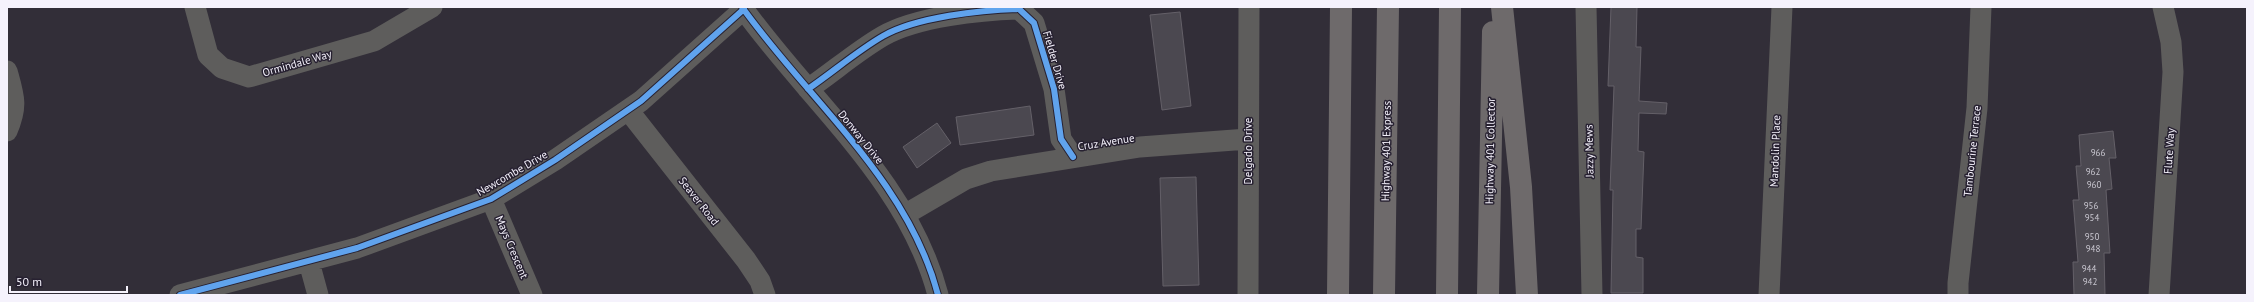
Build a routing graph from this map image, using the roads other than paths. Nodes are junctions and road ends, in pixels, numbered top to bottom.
1 (195, 7) edge
2 (432, 7) edge
3 (1249, 7) edge
4 (1341, 7) edge
5 (1388, 7) edge
6 (1450, 7) edge
7 (1494, 7) edge
8 (1502, 7) edge
9 (1586, 7) edge
10 (1782, 7) edge
11 (1981, 7) edge
12 (2163, 7) edge
13 (743, 8) edge
14 (7, 71) edge
15 (808, 89) junction
16 (628, 110) junction
17 (7, 131) edge
18 (1248, 139) junction
19 (1073, 158) junction
20 (491, 199) junction
21 (906, 214) junction
22 (308, 262) junction
23 (180, 295) edge
24 (318, 295) edge
25 (532, 295) edge
26 (765, 295) edge
27 (938, 295) edge
28 (1248, 295) edge
29 (1338, 295) edge
30 (1384, 295) edge
31 (1447, 295) edge
32 (1488, 295) edge
33 (1526, 295) edge
34 (1592, 295) edge
35 (1769, 295) edge
36 (1958, 295) edge
37 (2159, 295) edge

1 - 2 street, Ormindale Way
3 - 18 street, Delgado Drive
4 - 29 highway
5 - 30 highway, Highway 401 Express
6 - 31 highway
7 - 32 highway, Highway 401 Collector
8 - 33 highway
9 - 34 street, Jazzy Mews
10 - 35 street, Mandolin Place
11 - 36 street, Tambourine Terrace
12 - 37 street, Flute Way
13 - 15 street, Donway Drive
13 - 16 street, Newcombe Drive
14 - 17 street
15 - 19 street, Fielder Drive
15 - 21 street, Donway Drive
16 - 20 street, Newcombe Drive
16 - 26 street, Seaver Road
18 - 19 street, Cruz Avenue
18 - 28 street, Delgado Drive
19 - 21 street, Cruz Avenue
20 - 22 street, Newcombe Drive
20 - 25 street, Mays Crescent
21 - 27 street, Donway Drive
22 - 23 street, Newcombe Drive
22 - 24 street

